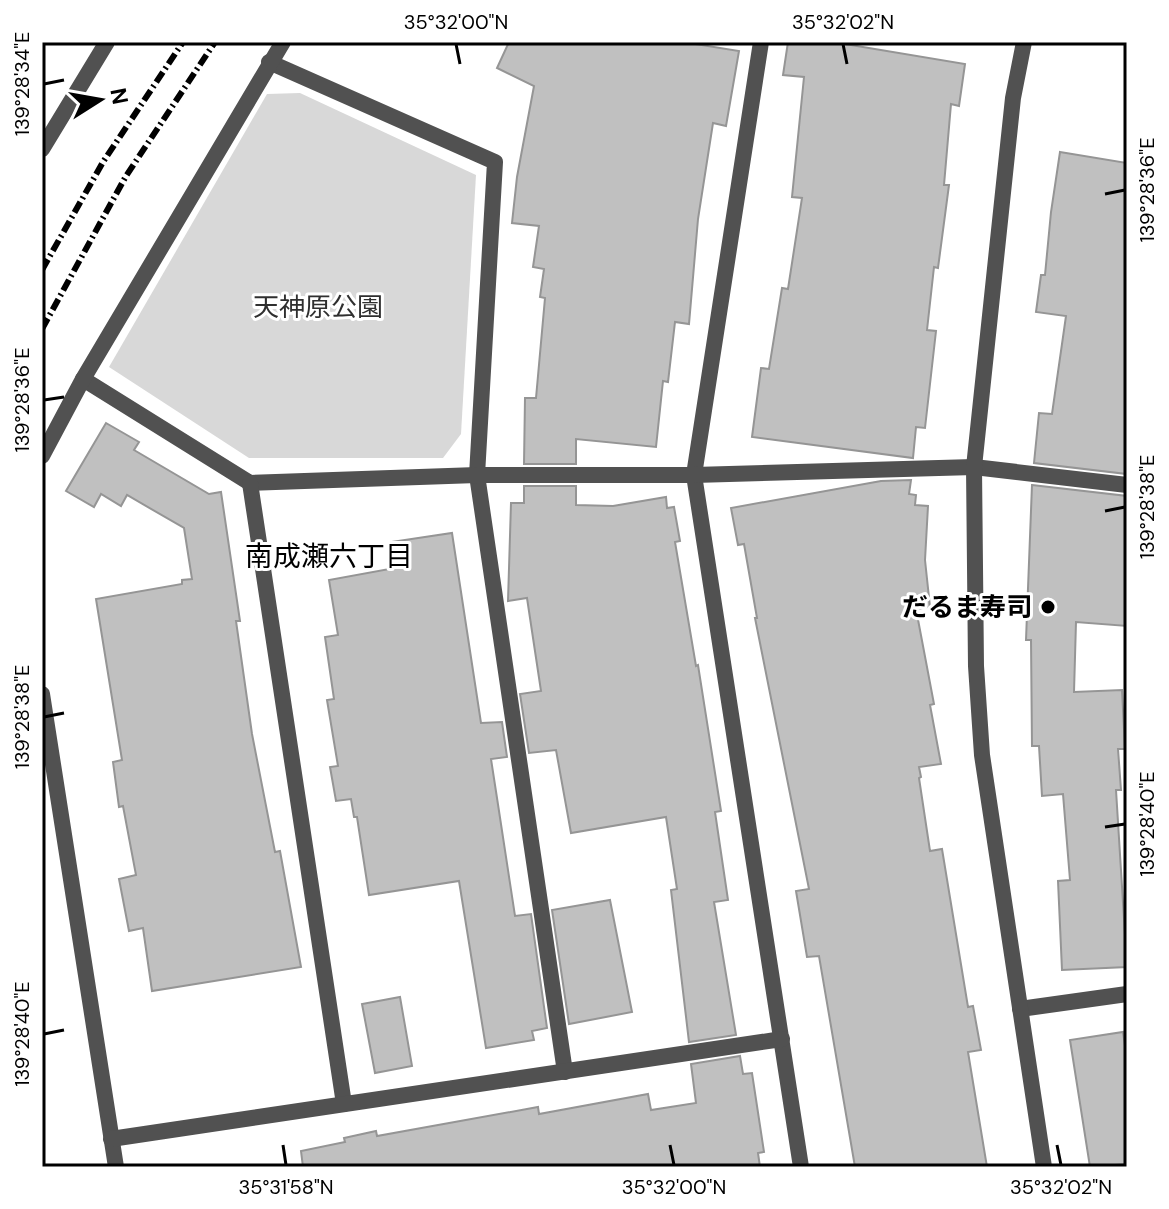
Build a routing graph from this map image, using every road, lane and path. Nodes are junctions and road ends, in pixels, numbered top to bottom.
1 (107, 42) edge
2 (283, 42) edge
3 (761, 42) edge
4 (1024, 42) edge
5 (269, 62) junction
6 (42, 149) edge
7 (83, 379) junction
8 (42, 456) edge
9 (974, 467) junction
10 (477, 475) junction
11 (694, 475) junction
12 (250, 483) junction
13 (1127, 485) edge
14 (42, 694) edge
15 (1127, 994) edge
16 (1020, 1009) junction
17 (782, 1039) junction
18 (565, 1072) junction
19 (344, 1104) junction
20 (111, 1139) junction
21 (116, 1167) edge
22 (801, 1167) edge
23 (1044, 1167) edge

1 - 6 street
2 - 5 street
3 - 11 street
4 - 9 street
5 - 7 street
5 - 10 street
7 - 8 street
7 - 12 street
9 - 11 street
9 - 13 street
9 - 16 street
10 - 11 street
10 - 12 street
10 - 18 street
11 - 17 street
12 - 19 street
14 - 20 street
15 - 16 street
16 - 23 street
17 - 18 street
17 - 22 street
18 - 19 street
19 - 20 street
20 - 21 street

